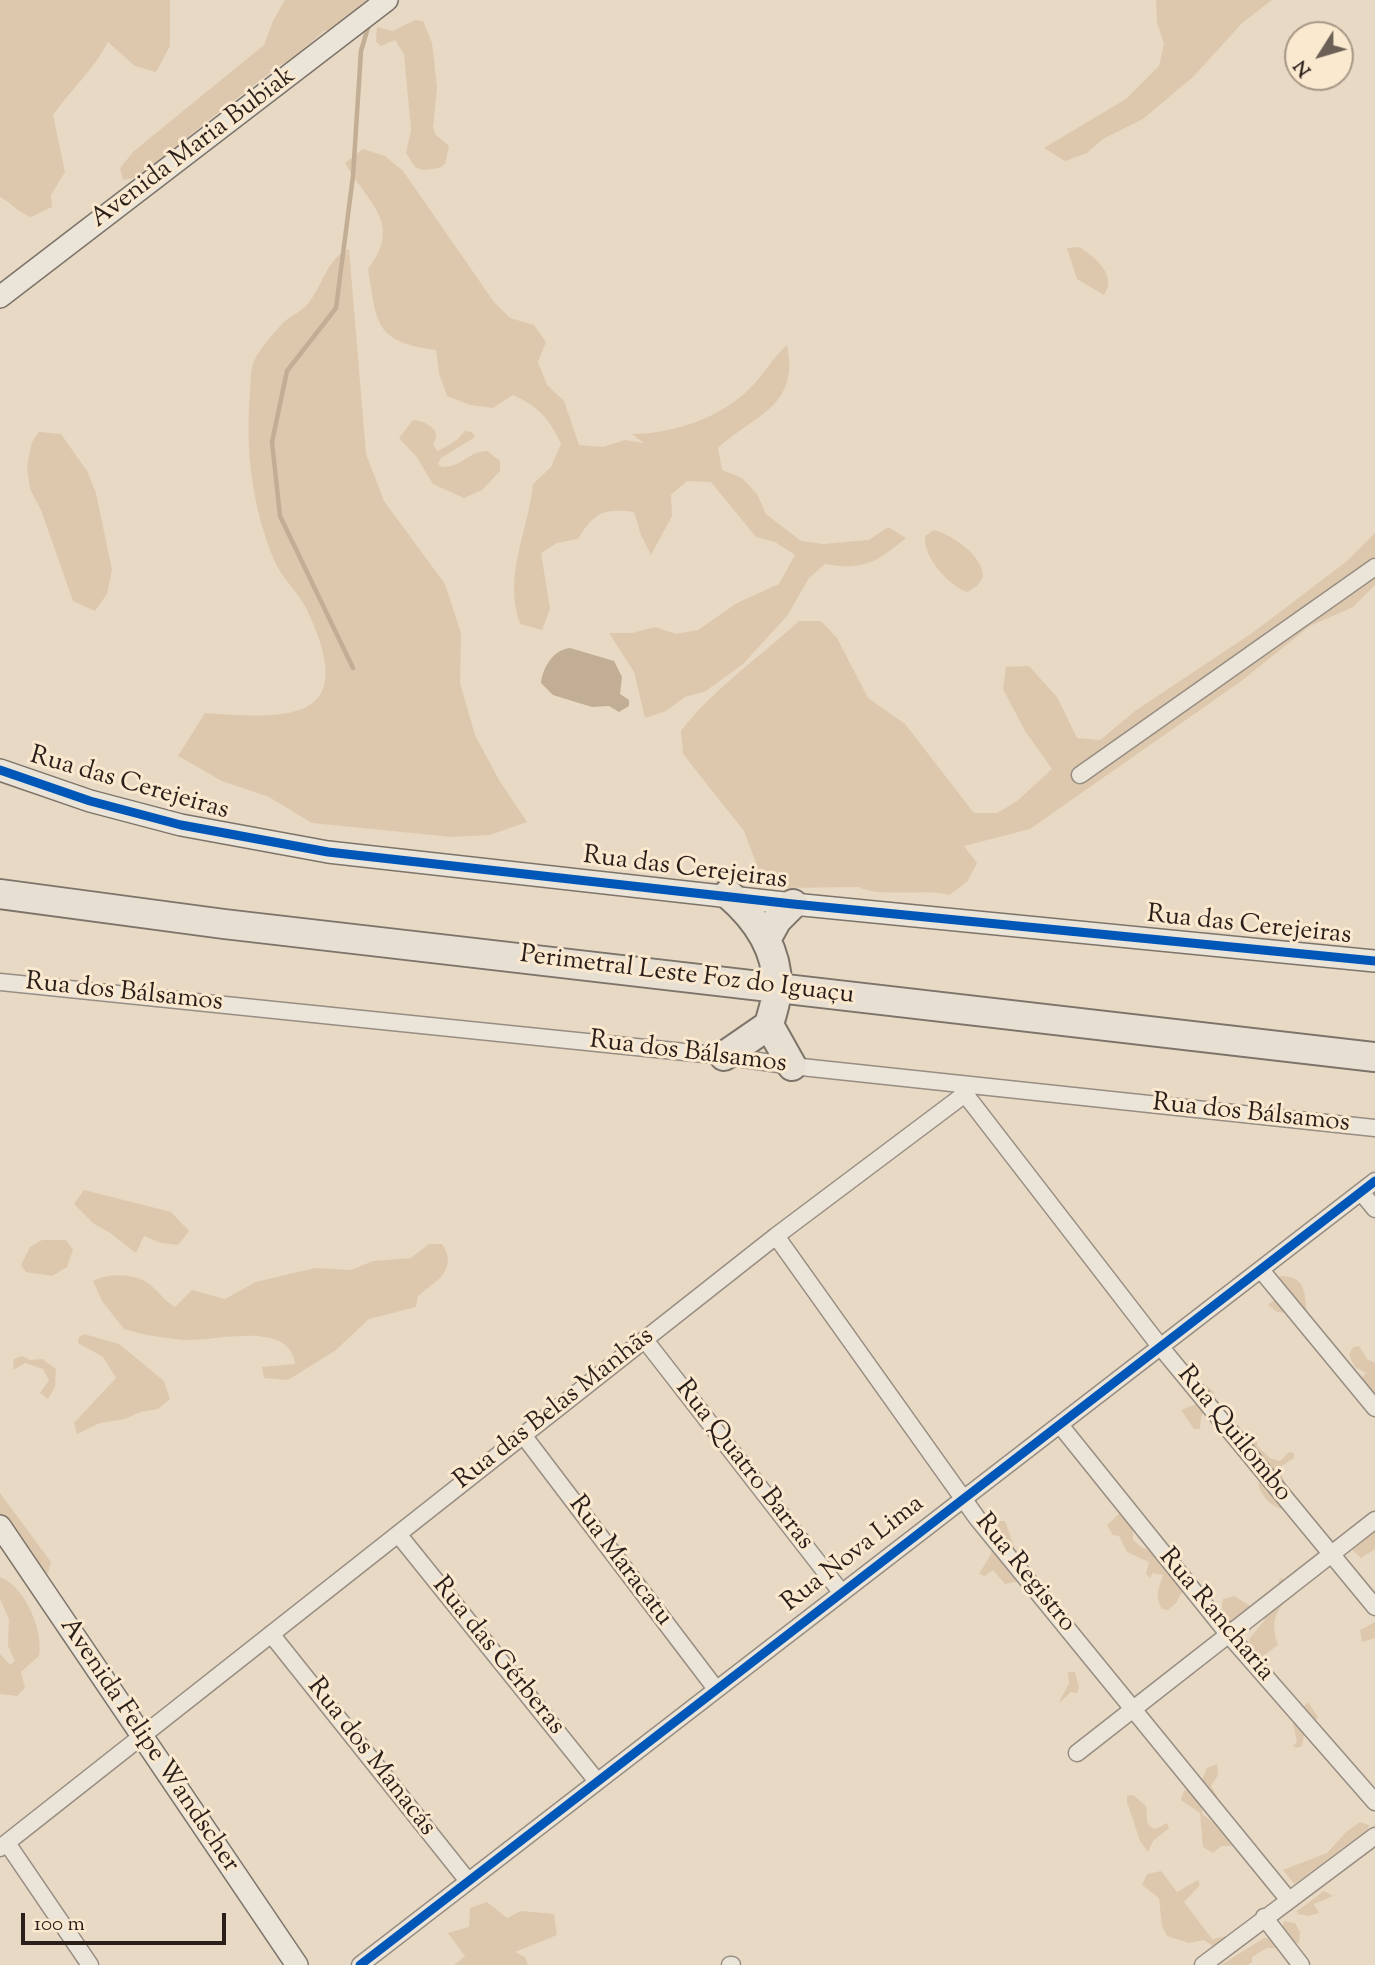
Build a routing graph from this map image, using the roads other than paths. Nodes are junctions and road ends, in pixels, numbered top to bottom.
1 (387, 0) edge
2 (0, 297) edge
3 (1375, 566) edge
4 (0, 770) edge
5 (1080, 775) dead end
6 (0, 894) edge
7 (728, 894) junction
8 (793, 904) junction
9 (767, 938) junction
10 (1375, 961) edge
11 (0, 982) edge
12 (777, 987) junction
13 (769, 1025) junction
14 (724, 1056) junction
15 (1375, 1057) edge
16 (792, 1066) junction
17 (967, 1090) junction
18 (1375, 1128) edge
19 (1375, 1181) edge
20 (1361, 1192) junction
21 (1375, 1209) edge
22 (776, 1236) junction
23 (1261, 1270) junction
24 (645, 1340) junction
25 (1159, 1345) junction
26 (1375, 1408) edge
27 (1060, 1425) junction
28 (523, 1435) junction
29 (963, 1498) junction
30 (1375, 1520) edge
31 (0, 1526) edge
32 (398, 1534) junction
33 (1329, 1553) junction
34 (841, 1592) junction
35 (1375, 1607) edge
36 (271, 1634) junction
37 (1229, 1635) junction
38 (716, 1689) junction
39 (1135, 1708) junction
40 (141, 1735) junction
41 (1077, 1753) dead end
42 (596, 1780) junction
43 (1375, 1802) edge
44 (1372, 1843) edge
45 (4, 1846) edge
46 (468, 1881) junction
47 (1288, 1899) junction
48 (1264, 1917) junction
49 (90, 1965) edge
50 (297, 1965) edge
51 (360, 1965) edge
52 (1203, 1965) edge
53 (1301, 1965) edge

1 - 2 street, Avenida Maria Bubiak
3 - 5 street
4 - 7 street, Rua das Cerejeiras
6 - 12 highway, Perimetral Leste Foz do Iguaçu
7 - 8 street, Rua das Cerejeiras
7 - 9 highway
8 - 9 highway
8 - 10 street, Rua das Cerejeiras
9 - 12 highway
11 - 14 street, Rua dos Bálsamos
12 - 13 highway
12 - 15 highway, Perimetral Leste Foz do Iguaçu
13 - 14 highway
13 - 16 highway
14 - 16 street, Rua dos Bálsamos
16 - 17 street, Rua dos Bálsamos
17 - 18 street, Rua dos Bálsamos
17 - 22 street, Rua das Belas Manhãs
17 - 25 street, Rua Quilombo
19 - 20 street, Rua Nova Lima
20 - 21 street
20 - 23 street, Rua Nova Lima
22 - 24 street, Rua das Belas Manhãs
22 - 29 street, Rua Registro
23 - 25 street, Rua Nova Lima
23 - 26 street
24 - 28 street, Rua das Belas Manhãs
24 - 34 street, Rua Quatro Barras
25 - 27 street, Rua Nova Lima
25 - 33 street, Rua Quilombo
27 - 29 street, Rua Nova Lima
27 - 37 street, Rua Rancharia
28 - 32 street, Rua das Belas Manhãs
28 - 38 street, Rua Maracatu
29 - 34 street, Rua Nova Lima
29 - 39 street, Rua Registro
30 - 33 street
31 - 40 street, Avenida Felipe Wandscher
32 - 36 street, Rua das Belas Manhãs
32 - 42 street, Rua das Gérberas
33 - 35 street, Rua Quilombo
33 - 37 street
34 - 38 street, Rua Nova Lima
36 - 40 street, Rua das Belas Manhãs
36 - 46 street, Rua dos Manacás
37 - 39 street
37 - 43 street, Rua Rancharia
38 - 42 street, Rua Nova Lima
39 - 41 street
39 - 47 street, Rua Registro
40 - 45 street, Rua das Belas Manhãs
40 - 50 street, Avenida Felipe Wandscher
42 - 46 street, Rua Nova Lima
44 - 47 street
45 - 49 street
46 - 51 street, Rua Nova Lima
47 - 48 street
48 - 52 street
48 - 53 street

